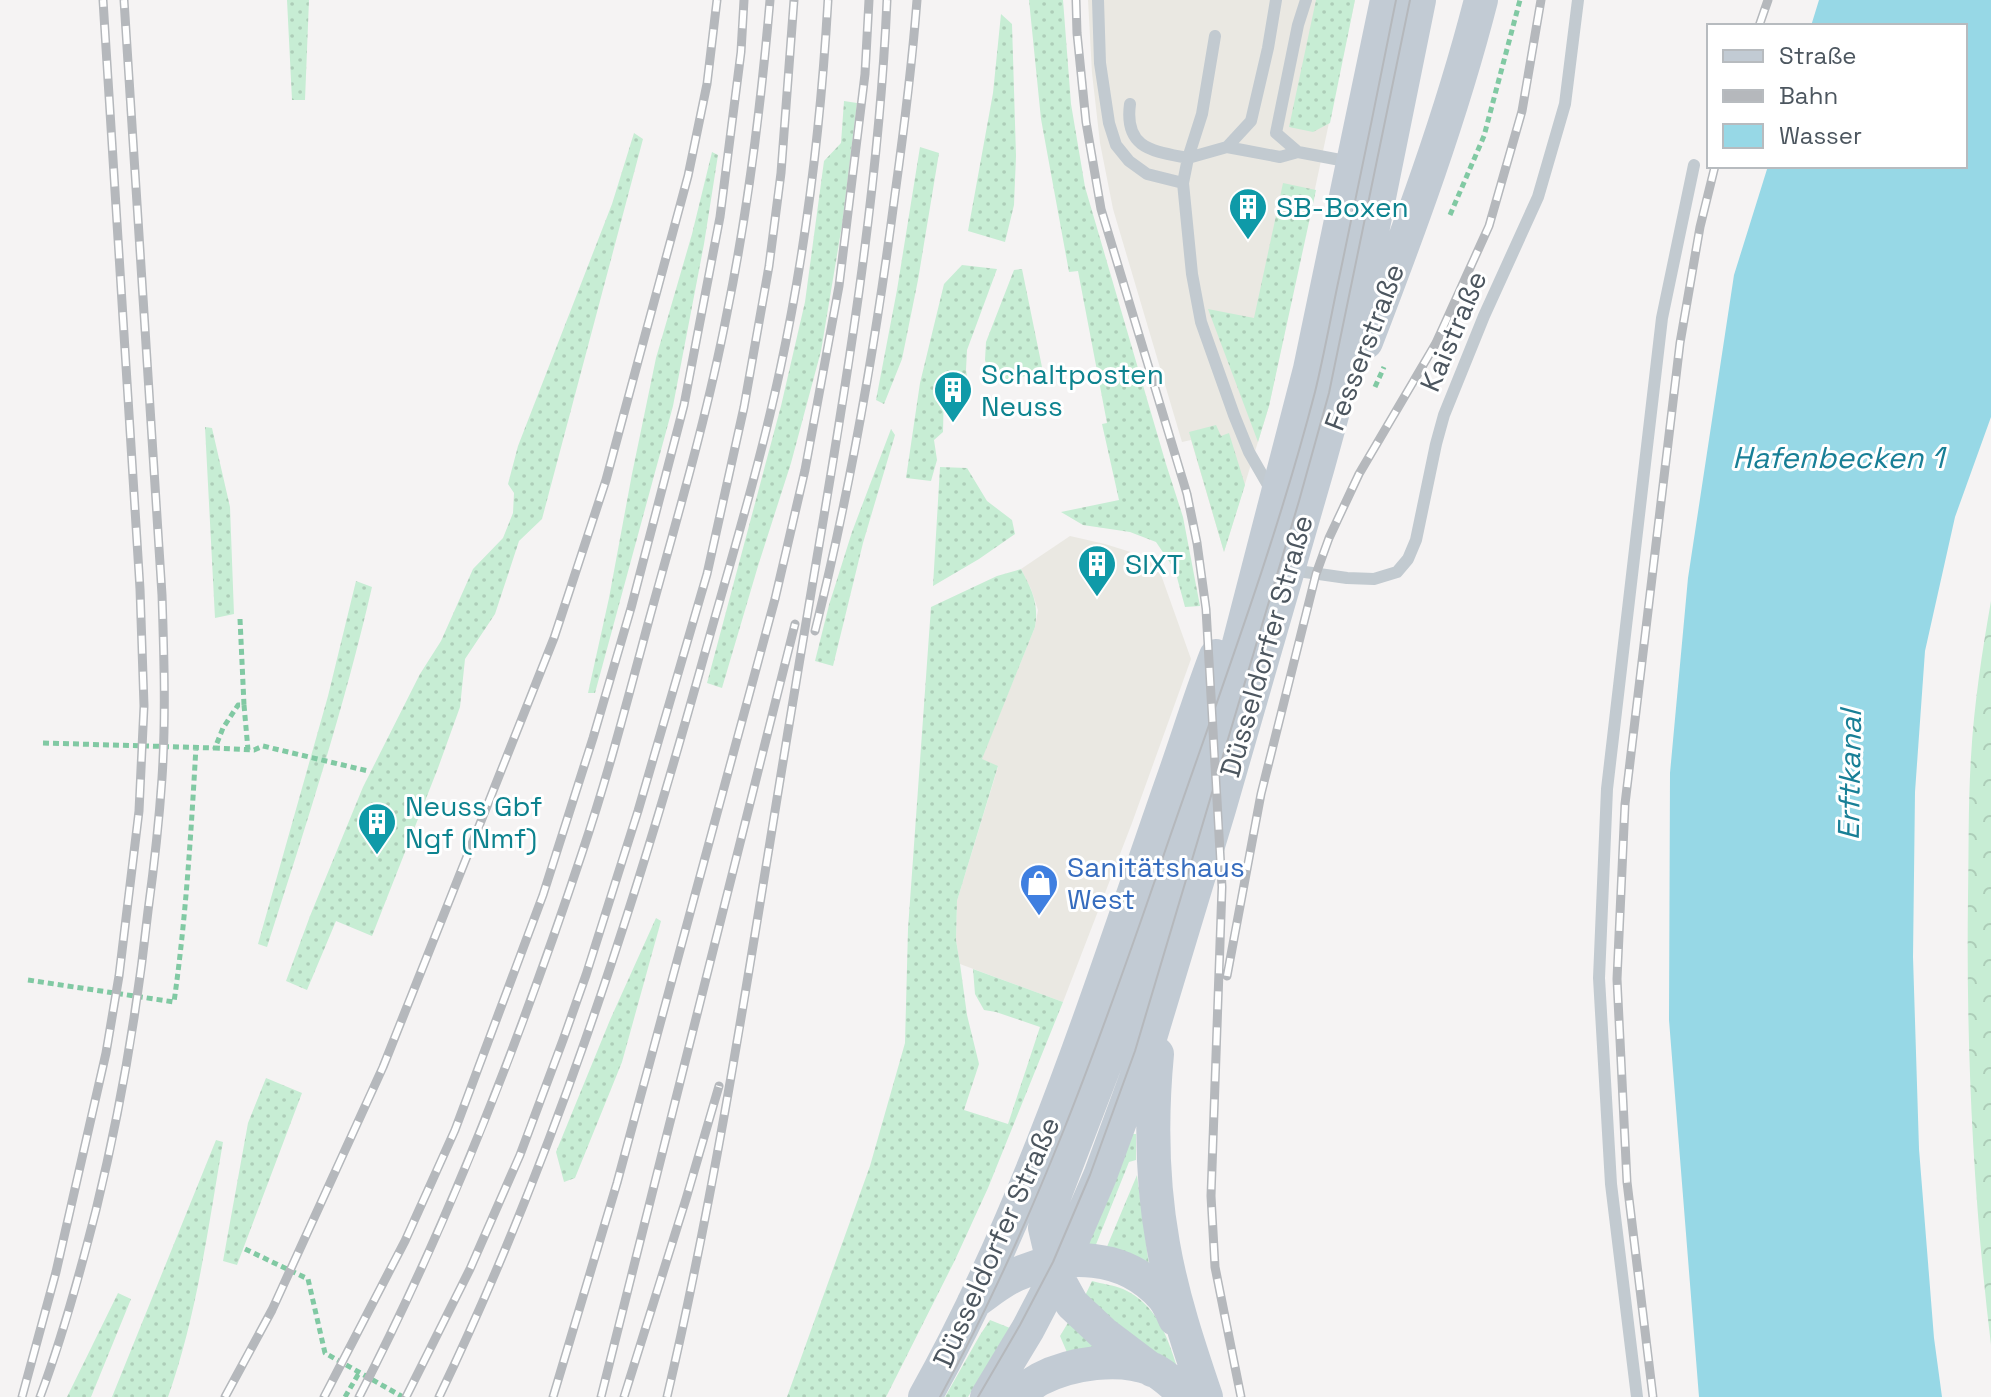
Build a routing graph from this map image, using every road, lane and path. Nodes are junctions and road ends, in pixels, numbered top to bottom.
1 (1098, 0) edge
2 (1276, 0) edge
3 (1306, 0) edge
4 (1387, 0) edge
5 (1419, 0) edge
6 (1481, 0) edge
7 (1520, 0) edge
8 (1578, 0) edge
9 (1215, 36) dead end
10 (1130, 104) dead end
11 (1227, 147) junction
12 (1298, 152) junction
13 (1188, 158) junction
14 (1354, 163) junction
15 (1694, 165) dead end
16 (1183, 183) junction
17 (1456, 203) dead end
18 (1318, 466) junction
19 (1276, 499) junction
20 (1288, 569) junction
21 (240, 619) dead end
22 (244, 705) junction
23 (43, 743) dead end
24 (196, 747) junction
25 (215, 748) junction
26 (248, 750) junction
27 (368, 771) dead end
28 (28, 980) dead end
29 (1163, 990) junction
30 (245, 1249) dead end
31 (1057, 1266) junction
32 (974, 1303) junction
33 (1185, 1336) junction
34 (1152, 1370) junction
35 (359, 1373) junction
36 (345, 1397) edge
37 (403, 1397) edge
38 (925, 1397) edge
39 (987, 1397) edge
40 (1014, 1397) edge
41 (1187, 1397) edge
42 (1206, 1397) edge
43 (1637, 1397) edge

1 - 16 lane
2 - 11 lane
3 - 12 lane
4 - 14 main road, Düsseldorfer Straße
5 - 18 main road, Düsseldorfer Straße
6 - 18 main road, Fesserstraße
7 - 17 path
8 - 20 lane, Kaistraße
9 - 13 lane
10 - 13 lane
11 - 12 lane
11 - 13 lane
12 - 14 lane
13 - 16 lane
14 - 19 main road, Düsseldorfer Straße
15 - 43 lane
16 - 19 lane
18 - 20 main road, Düsseldorfer Straße
19 - 31 main road, Düsseldorfer Straße
19 - 32 main road, Düsseldorfer Straße
20 - 29 main road, Düsseldorfer Straße
21 - 22 path
22 - 25 path
22 - 26 path
23 - 24 path
24 - 25 path
24 - 28 path
25 - 26 path
26 - 27 path
29 - 31 main road, Düsseldorfer Straße
29 - 33 main road
30 - 35 path
31 - 32 main road
31 - 33 main road
31 - 34 main road, Düsseldorfer Straße
31 - 39 main road, Düsseldorfer Straße
32 - 38 main road, Düsseldorfer Straße
33 - 42 main road
34 - 40 main road
34 - 41 main road, Düsseldorfer Straße
35 - 36 path
35 - 37 path

